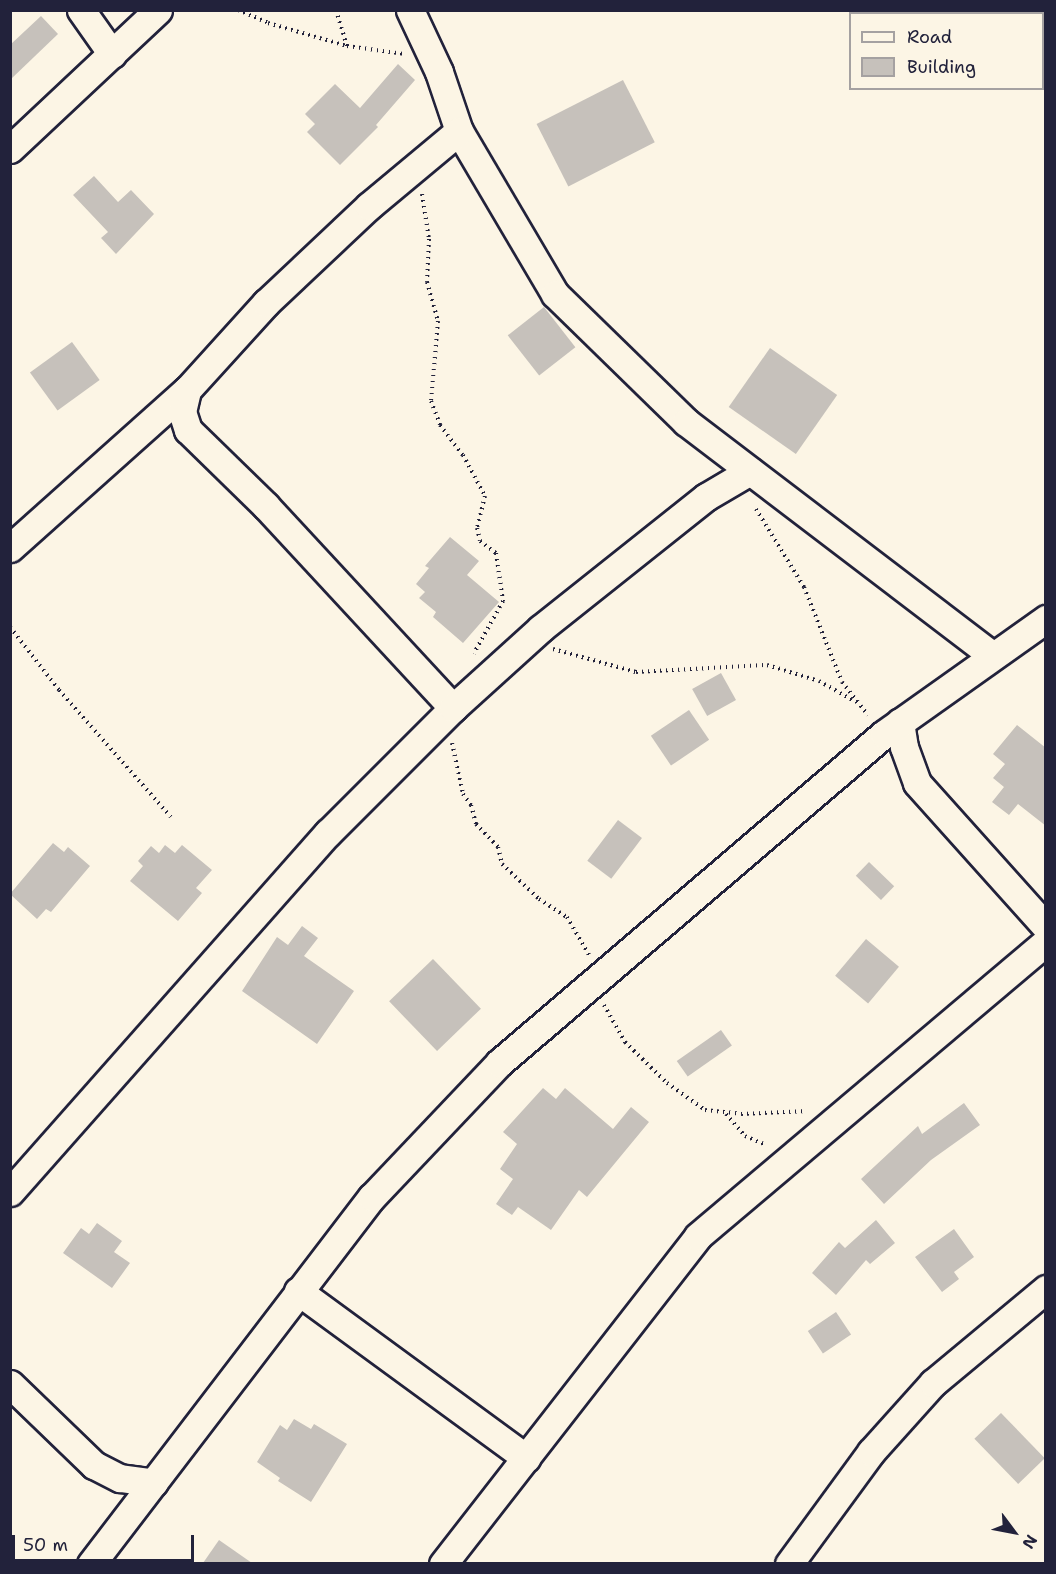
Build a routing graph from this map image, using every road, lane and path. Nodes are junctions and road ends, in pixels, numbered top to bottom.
1 (81, 10) edge
2 (158, 10) edge
3 (238, 10) edge
4 (336, 10) edge
5 (410, 10) edge
6 (347, 46) junction
7 (112, 54) junction
8 (412, 64) dead end
9 (459, 131) junction
10 (10, 149) edge
11 (412, 170) junction
12 (187, 390) junction
13 (743, 475) junction
14 (10, 548) edge
15 (1046, 619) edge
16 (10, 627) edge
17 (526, 642) junction
18 (990, 654) junction
19 (471, 659) dead end
20 (856, 702) junction
21 (447, 714) junction
22 (892, 728) junction
23 (171, 817) dead end
24 (1046, 927) edge
25 (1046, 942) edge
26 (596, 980) junction
27 (840, 1113) junction
28 (726, 1114) junction
29 (791, 1157) junction
30 (10, 1192) edge
31 (1046, 1289) edge
32 (298, 1292) junction
33 (10, 1384) edge
34 (526, 1458) junction
35 (154, 1483) junction
36 (91, 1563) edge
37 (443, 1563) edge
38 (789, 1563) edge

1 - 7 street
2 - 7 street
3 - 6 path
4 - 6 path
5 - 9 street
6 - 8 path
7 - 10 street
9 - 11 street
9 - 13 street
11 - 12 street
11 - 19 path
12 - 14 street
12 - 21 street
13 - 17 street
13 - 18 street
13 - 20 path
15 - 18 street
16 - 23 path
17 - 20 path
17 - 21 street
18 - 22 street
20 - 22 path
21 - 26 path
21 - 30 street
22 - 24 street
22 - 26 street
25 - 27 street
26 - 28 path
26 - 32 street
27 - 28 path
27 - 29 street
28 - 29 path
29 - 34 street
31 - 38 street
32 - 34 street
32 - 35 street
33 - 35 street
34 - 37 street
35 - 36 street

